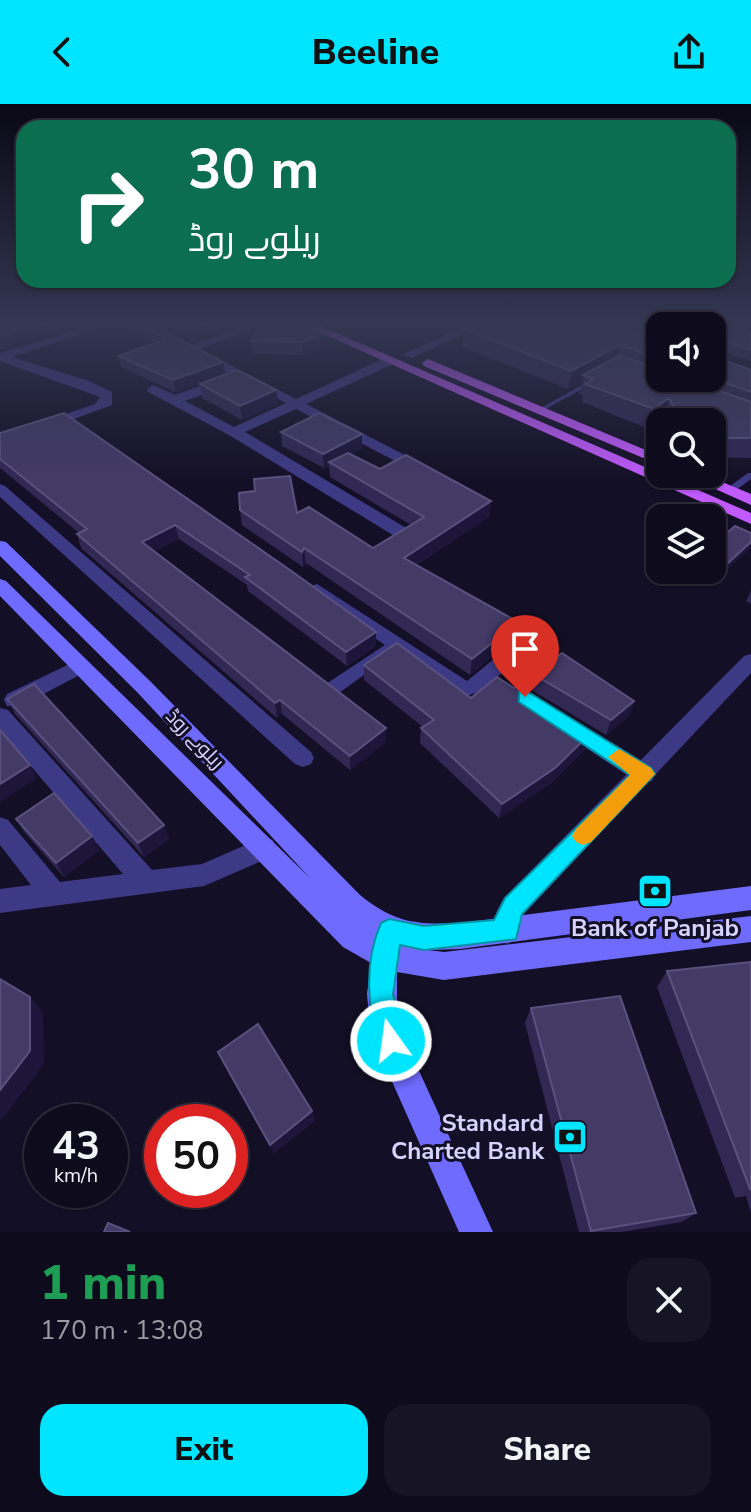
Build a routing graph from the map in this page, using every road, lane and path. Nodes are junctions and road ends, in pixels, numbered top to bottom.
1 (61, 377) edge
2 (238, 377) edge
3 (245, 377) edge
4 (355, 377) edge
5 (425, 377) edge
6 (460, 377) edge
7 (599, 377) edge
8 (153, 389) dead end
9 (175, 400) junction
10 (297, 403) junction
11 (540, 410) junction
12 (234, 432) junction
13 (0, 442) edge
14 (646, 455) edge
15 (751, 475) edge
16 (444, 481) edge
17 (722, 488) edge
18 (0, 489) edge
19 (729, 491) junction
20 (751, 500) edge
21 (751, 519) edge
22 (402, 533) edge
23 (0, 546) edge
24 (305, 581) edge
25 (0, 585) edge
26 (535, 636) dead end
27 (396, 645) junction
28 (751, 661) edge
29 (80, 666) junction
30 (336, 687) edge
31 (1, 708) edge
32 (552, 714) edge
33 (303, 758) dead end
34 (644, 774) junction
35 (0, 827) edge
36 (264, 848) junction
37 (147, 883) junction
38 (54, 894) junction
39 (751, 898) edge
40 (0, 901) edge
41 (751, 929) edge
42 (507, 931) junction
43 (387, 944) junction
44 (476, 1232) edge

1 - 13 street
2 - 9 street
3 - 10 street
4 - 10 street
5 - 21 main road
6 - 11 main road
7 - 11 lane
8 - 9 street
9 - 12 street
10 - 12 street
10 - 16 street
11 - 14 main road
12 - 22 street
15 - 19 lane
17 - 19 main road
18 - 33 street
19 - 20 main road
23 - 43 main road, ریلوے روڈ
24 - 27 street
25 - 29 main road, ریلوے روڈ
26 - 27 street
27 - 30 street
28 - 34 street
29 - 31 street
29 - 36 main road, ریلوے روڈ
31 - 37 street
32 - 34 street
34 - 42 street
35 - 38 street
36 - 37 street
36 - 43 main road, ریلوے روڈ
37 - 38 street
38 - 40 street
39 - 42 main road, ریلوے روڈ
41 - 43 main road, ریلوے روڈ
42 - 43 main road, ریلوے روڈ
43 - 44 main road

